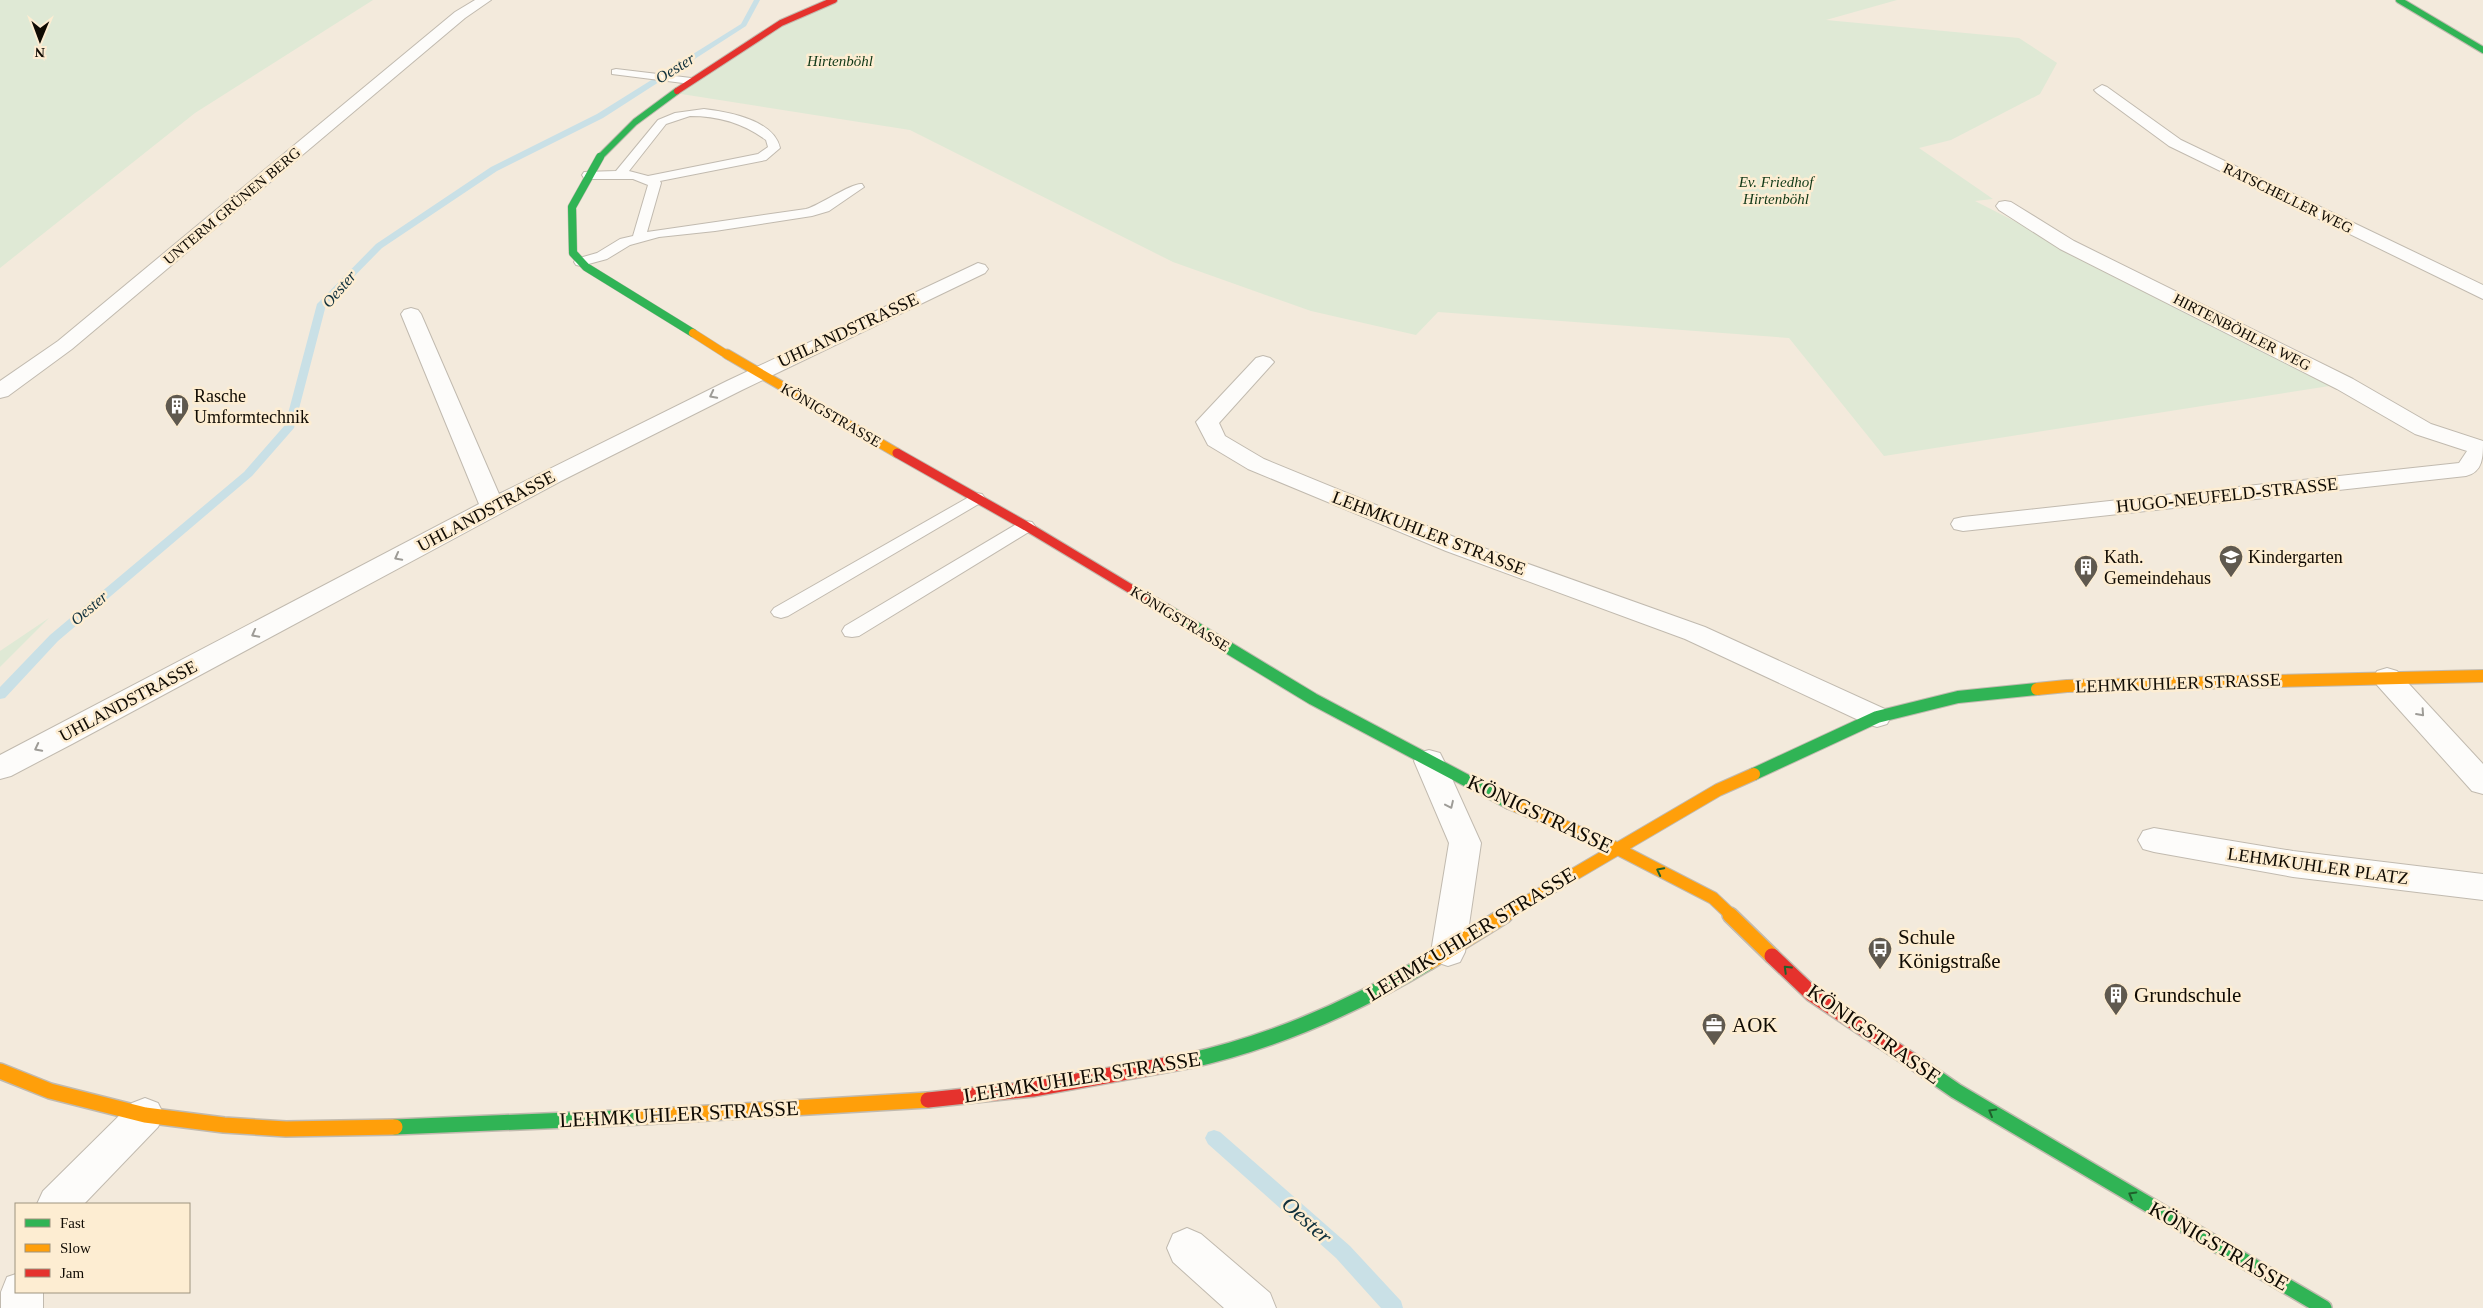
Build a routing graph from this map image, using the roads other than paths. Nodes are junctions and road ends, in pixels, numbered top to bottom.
1 (484, 0) edge
2 (834, 0) edge
3 (2399, 0) edge
4 (464, 8) edge
5 (2483, 50) edge
6 (616, 72) dead end
7 (691, 80) junction
8 (2102, 90) dead end
9 (620, 174) junction
10 (588, 175) junction
11 (649, 179) junction
12 (858, 187) dead end
13 (2004, 206) dead end
14 (639, 238) junction
15 (581, 262) junction
16 (978, 269) dead end
17 (2483, 293) edge
18 (411, 314) dead end
19 (1263, 362) dead end
20 (757, 372) junction
21 (0, 392) edge
22 (2482, 449) edge
23 (976, 498) junction
24 (492, 507) junction
25 (1963, 524) dead end
26 (1026, 526) junction
27 (781, 612) dead end
28 (852, 631) dead end
29 (2483, 676) edge
30 (2387, 678) junction
31 (1876, 717) junction
32 (1429, 761) junction
33 (0, 768) edge
34 (2483, 783) edge
35 (2154, 840) dead end
36 (1616, 848) junction
37 (2483, 887) edge
38 (1448, 952) junction
39 (0, 1071) edge
40 (145, 1115) junction
41 (58, 1203) edge
42 (1187, 1248) dead end
43 (1255, 1308) edge
44 (2324, 1308) edge

1 - 4 street, UNTERM GRÜNEN BERG
2 - 7 street
3 - 5 street
4 - 21 street, UNTERM GRÜNEN BERG
6 - 7 lane
7 - 10 street
8 - 17 street, RATSCHELLER WEG
9 - 10 lane
9 - 11 lane
9 - 11 lane
10 - 15 street
11 - 14 lane
12 - 14 lane
13 - 22 street, HIRTENBÖHLER WEG
14 - 15 lane
15 - 20 street, KÖNIGSTRASSE
16 - 20 street, UHLANDSTRASSE
18 - 24 street
19 - 31 street, LEHMKUHLER STRASSE
20 - 23 street, KÖNIGSTRASSE
20 -> 24 street, UHLANDSTRASSE
22 - 25 street, HUGO-NEUFELD-STRASSE
23 - 26 street, KÖNIGSTRASSE
23 - 27 lane
24 -> 33 street, UHLANDSTRASSE
26 - 28 lane
26 - 32 street, KÖNIGSTRASSE
29 - 30 street, LEHMKUHLER STRASSE
30 - 31 street, LEHMKUHLER STRASSE
30 -> 34 street
31 - 36 street, LEHMKUHLER STRASSE
32 - 36 street, KÖNIGSTRASSE
32 -> 38 street, KÖNIGSTRASSE
35 - 37 street, LEHMKUHLER PLATZ
36 - 38 street, LEHMKUHLER STRASSE
44 -> 36 street, KÖNIGSTRASSE
38 - 40 street, LEHMKUHLER STRASSE
39 - 40 street, LEHMKUHLER STRASSE
40 - 41 street
42 - 43 street

